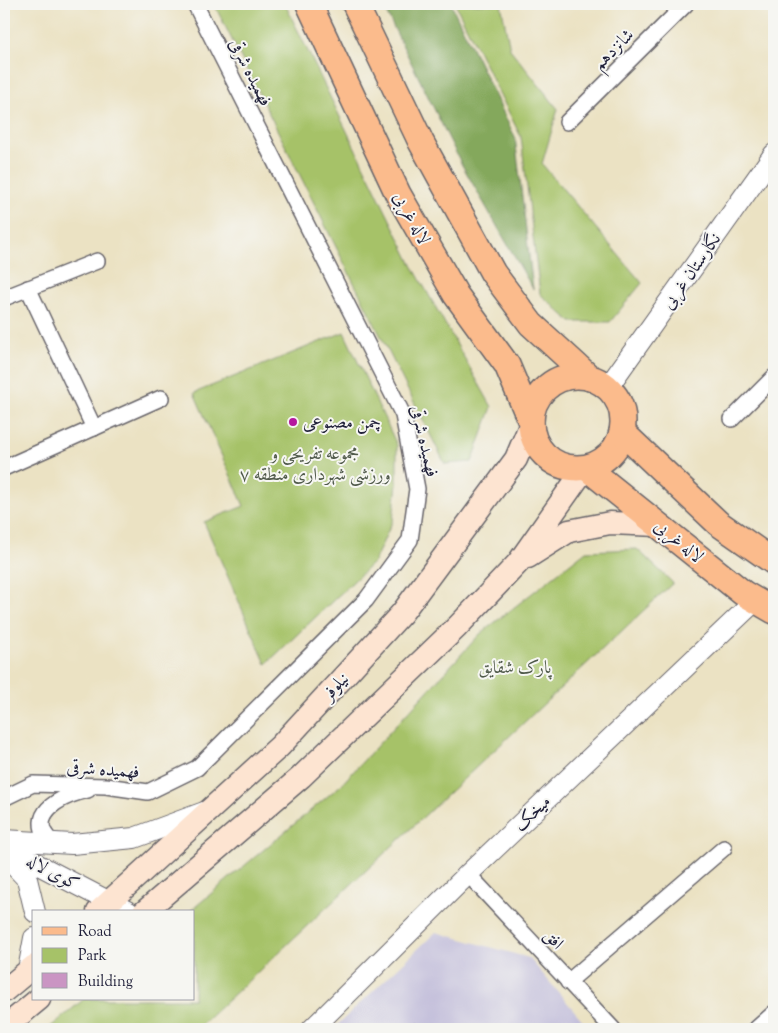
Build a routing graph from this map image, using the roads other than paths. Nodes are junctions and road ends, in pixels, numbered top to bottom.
1 (195, 4) edge
2 (309, 4) edge
3 (355, 4) edge
4 (686, 4) edge
5 (567, 122) dead end
6 (774, 154) edge
7 (97, 261) dead end
8 (28, 288) junction
9 (4, 298) edge
10 (774, 377) edge
11 (599, 383) junction
12 (161, 398) dead end
13 (732, 419) dead end
14 (530, 424) junction
15 (94, 428) junction
16 (622, 432) junction
17 (4, 468) edge
18 (586, 468) junction
19 (658, 525) junction
20 (774, 562) edge
21 (518, 563) junction
22 (765, 606) edge
23 (106, 786) junction
24 (4, 798) edge
25 (211, 809) junction
26 (4, 840) edge
27 (52, 843) junction
28 (4, 847) edge
29 (724, 848) dead end
30 (4, 855) edge
31 (468, 874) junction
32 (113, 908) edge
33 (35, 910) edge
34 (146, 910) edge
35 (31, 968) edge
36 (568, 982) junction
37 (4, 991) edge
38 (38, 1000) edge
39 (774, 1014) edge
40 (4, 1028) edge
41 (312, 1029) edge
42 (613, 1029) edge
43 (756, 1029) edge

1 - 23 street, فهمیده شرقی
2 - 14 main road, لاله غربی
3 - 11 main road
4 - 5 street, شانزدهم
6 - 11 street, نگارستان غربی
7 - 8 street
8 - 9 street
8 - 15 street
10 - 13 street
11 - 14 main road
11 - 16 main road
12 - 15 street
14 - 18 main road
14 - 25 main road, نیلوفر
15 - 17 street
16 - 18 main road
16 - 20 main road
18 - 19 main road, لاله غربی
18 - 21 main road
19 - 21 main road
19 - 22 main road, لاله غربی
21 - 34 main road
22 - 31 street, میخک
23 - 24 street, فهمیده شرقی
23 - 27 street
25 - 27 street
25 - 32 main road, نیلوفر
26 - 27 street
28 - 32 street, کوی لاله
29 - 36 street
30 - 33 street
31 - 36 street, افق
31 - 41 street, میخک
35 - 37 main road
36 - 42 street, افق
38 - 40 main road
39 - 43 street

